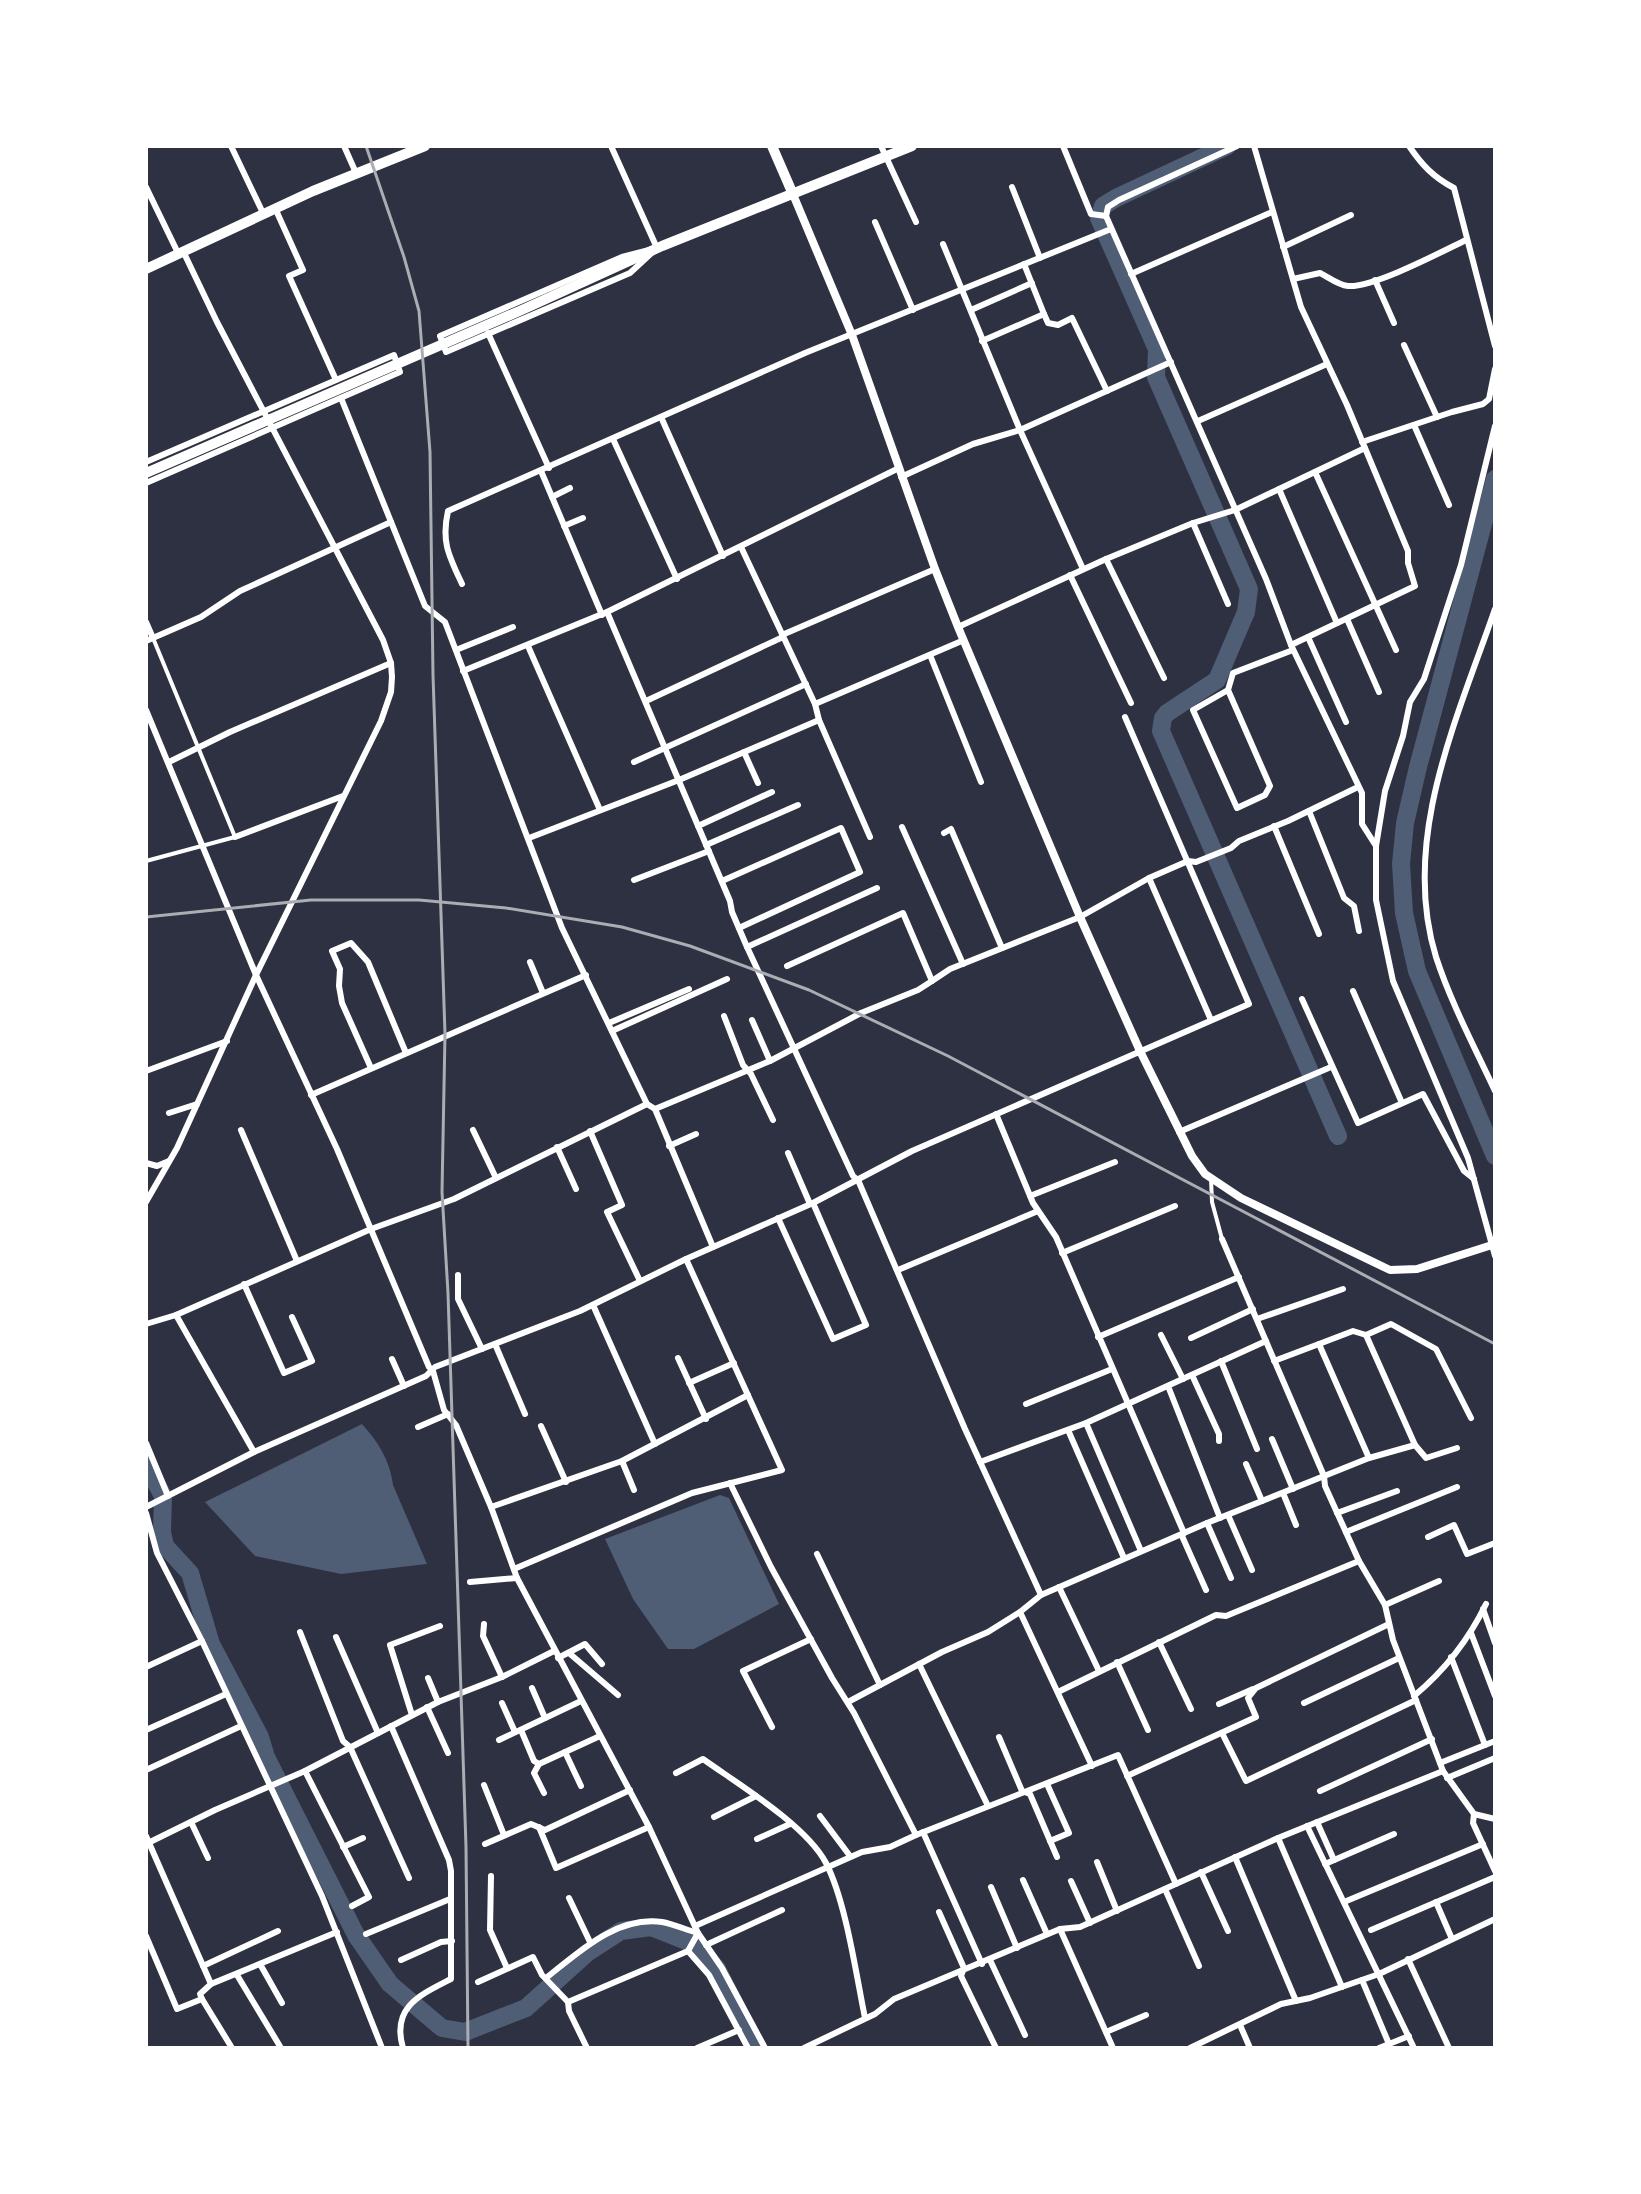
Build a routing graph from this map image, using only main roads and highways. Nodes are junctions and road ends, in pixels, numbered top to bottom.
1 (425, 146) edge
2 (772, 146) edge
3 (912, 146) edge
4 (883, 151) edge
5 (792, 192) junction
6 (146, 269) edge
7 (146, 473) edge
8 (1493, 1244) edge

1 - 6 highway
2 - 5 highway
3 - 4 highway
4 - 5 highway
5 - 7 highway
5 - 8 main road

